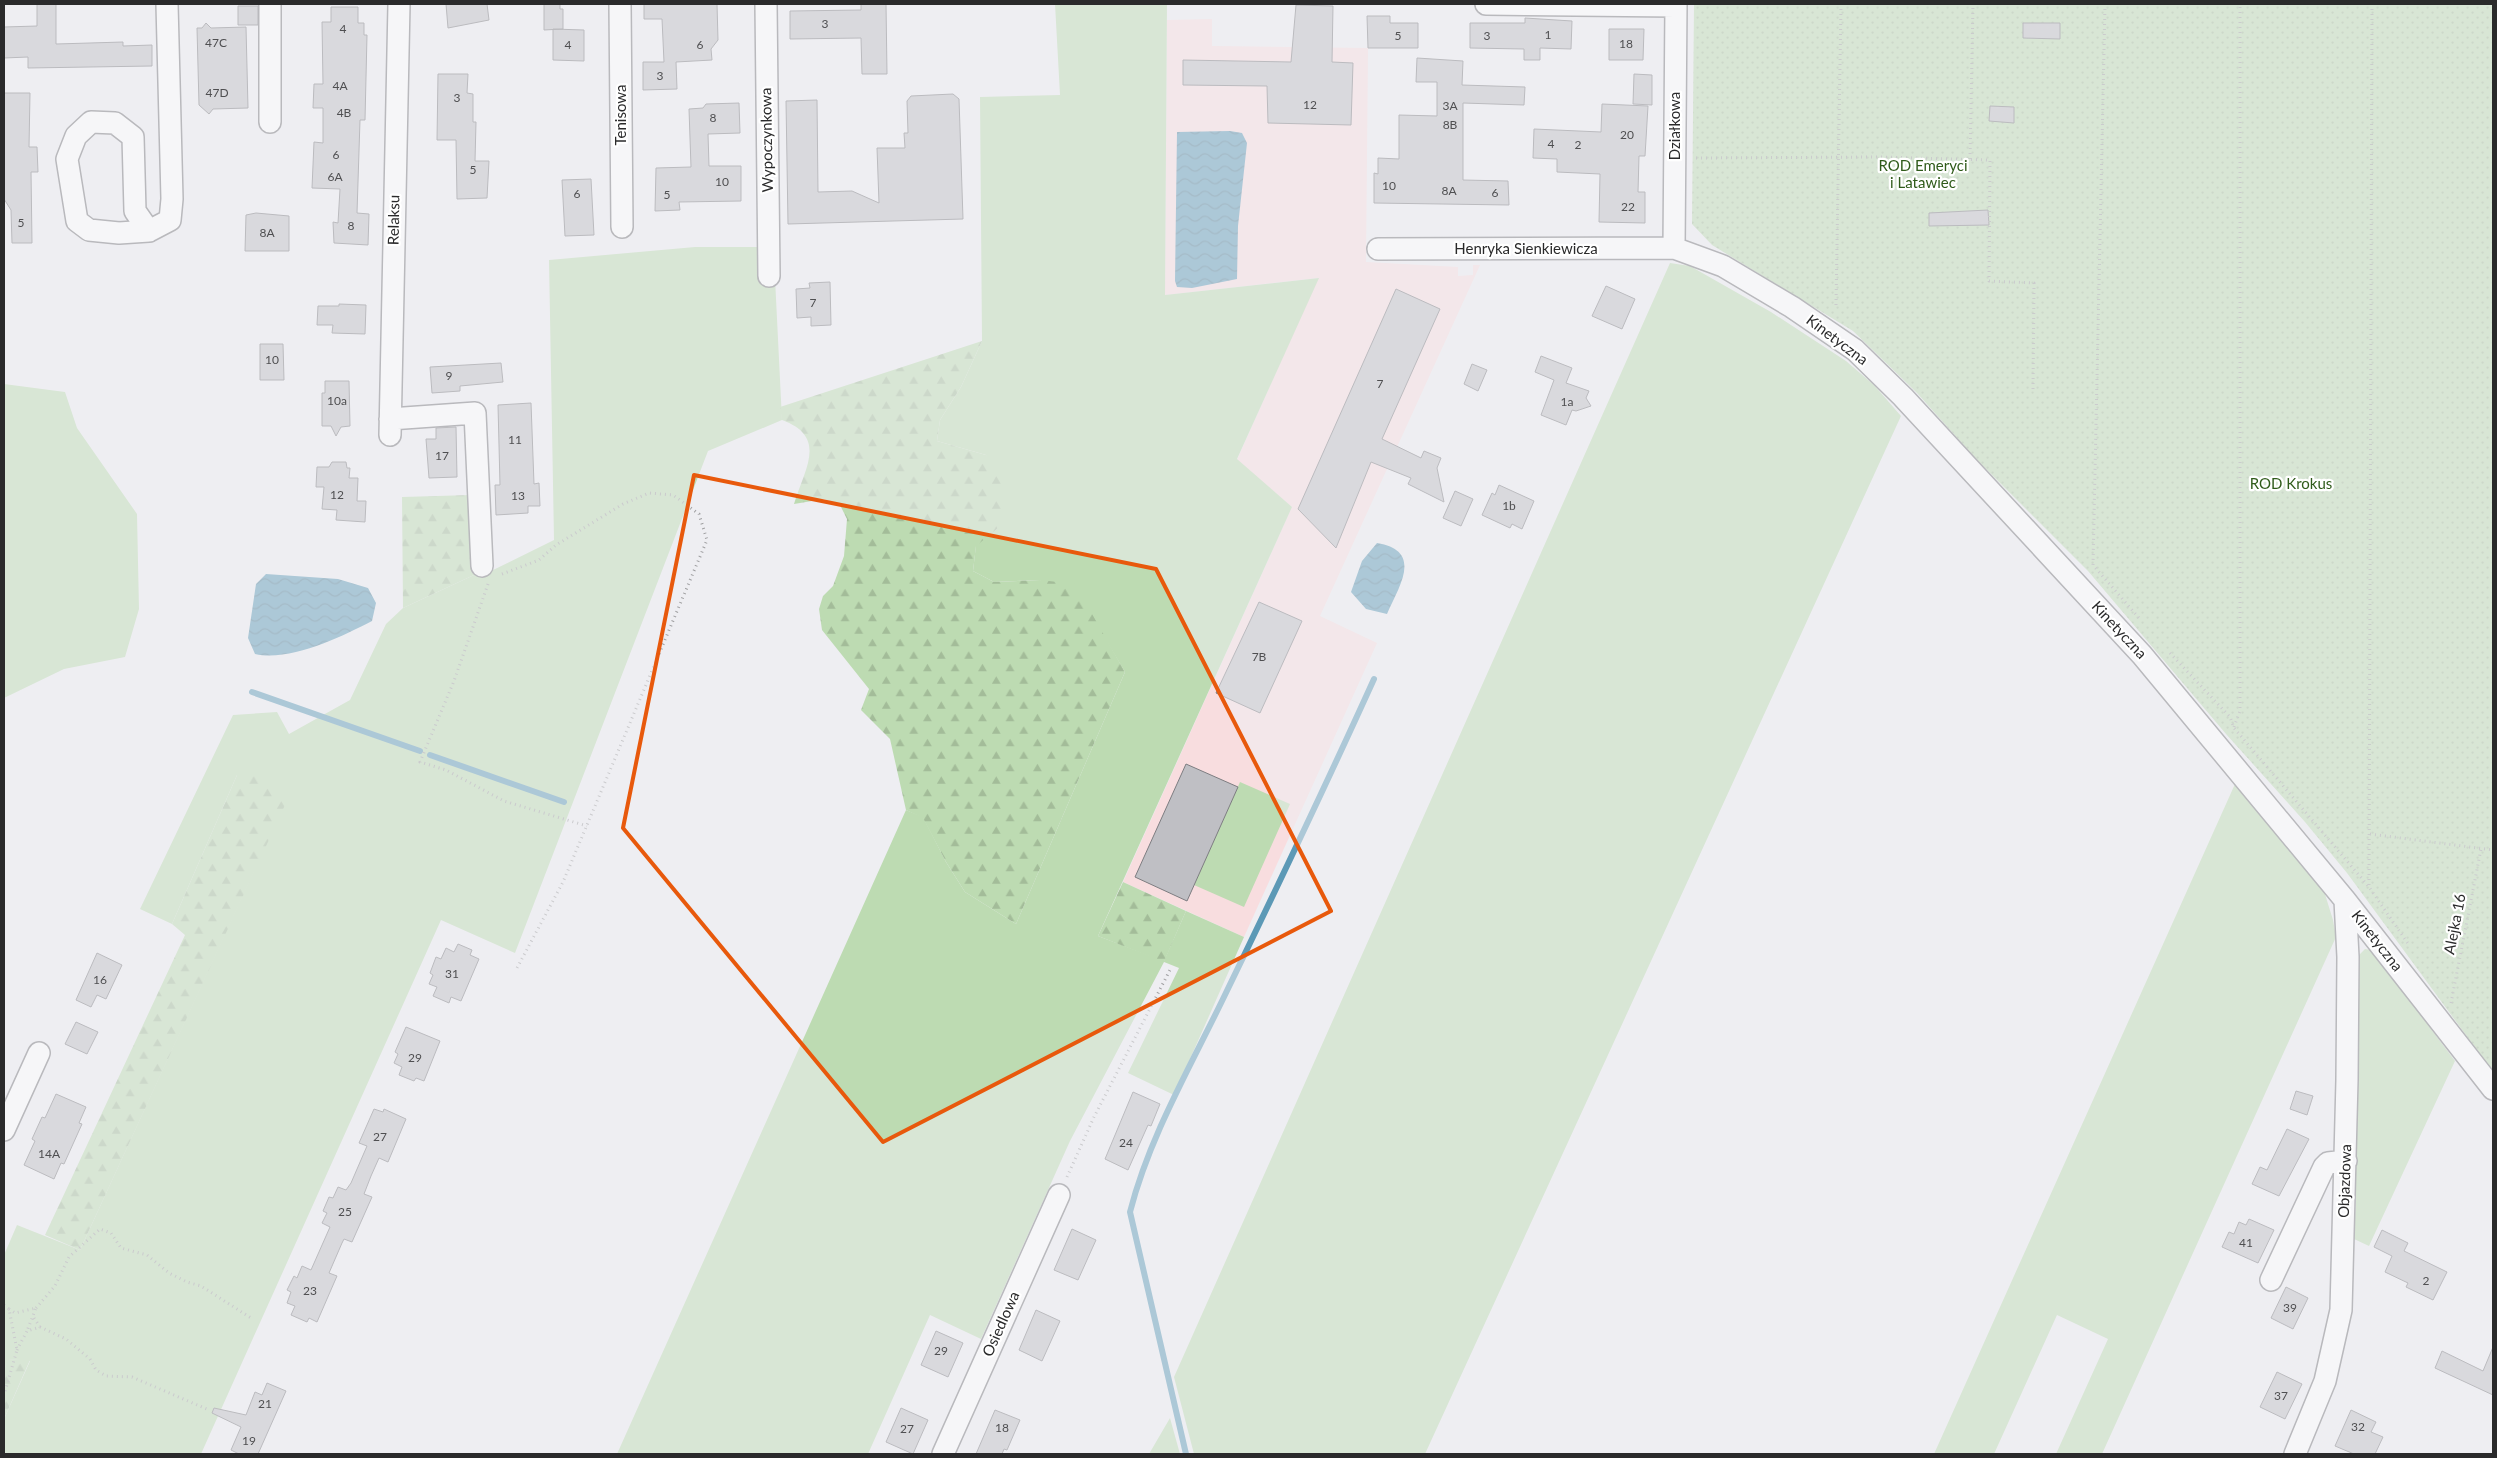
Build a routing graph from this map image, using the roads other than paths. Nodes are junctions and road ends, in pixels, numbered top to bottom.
1 (168, 4) edge
2 (270, 4) edge
3 (399, 4) edge
4 (620, 4) edge
5 (766, 4) edge
6 (1486, 4) edge
7 (1676, 5) edge
8 (270, 122) dead end
9 (622, 227) dead end
10 (149, 230) junction
11 (1674, 248) junction
12 (1378, 249) dead end
13 (769, 276) dead end
14 (491, 573) road end
15 (2345, 900) junction
16 (38, 1053) dead end
17 (2493, 1089) edge
18 (4, 1130) edge
19 (2346, 1161) junction
20 (1059, 1195) road end
21 (2271, 1280) dead end
22 (943, 1454) edge
23 (2295, 1454) edge

1 - 10 street
2 - 8 street
3 - 14 street, Relaksu
4 - 9 street, Tenisowa
5 - 13 street, Wypoczynkowa
6 - 7 street
7 - 11 street, Działkowa
10 - 10 street
11 - 12 street, Henryka Sienkiewicza
11 - 15 street, Kinetyczna
15 - 17 street, Kinetyczna
15 - 19 street, Objazdowa
16 - 18 street
19 - 21 street
19 - 23 street, Objazdowa
20 - 22 street, Osiedlowa

